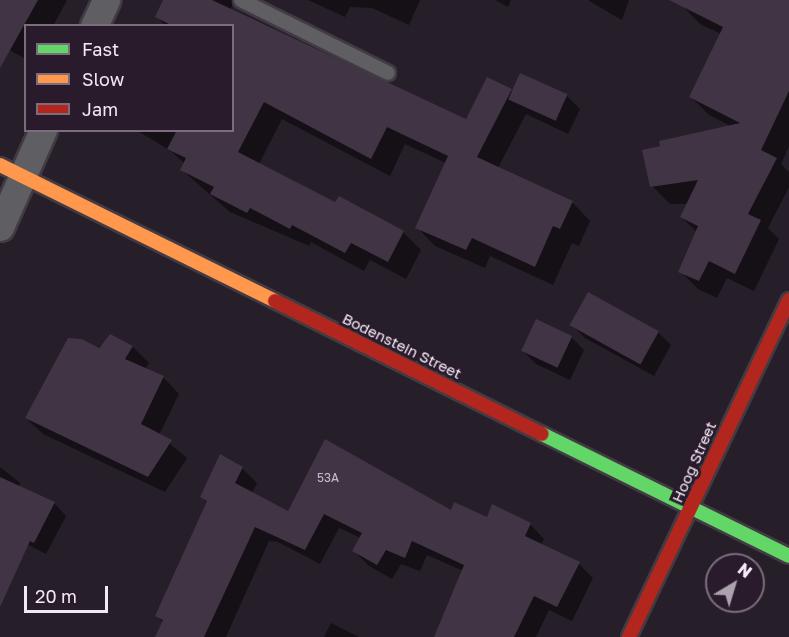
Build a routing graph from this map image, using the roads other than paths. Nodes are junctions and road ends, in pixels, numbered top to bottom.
1 (106, 0) edge
2 (241, 0) edge
3 (95, 24) edge
4 (388, 73) dead end
5 (41, 132) edge
6 (11, 170) edge
7 (0, 227) edge
8 (789, 300) edge
9 (692, 508) junction
10 (789, 556) edge
11 (629, 637) edge

1 - 3 street
2 - 4 lane
5 - 6 street
6 - 7 street
6 - 9 street, Bodenstein Street
8 - 9 street, Hoog Street
9 - 10 street, Bodenstein Street
9 - 11 street, Hoog Street

